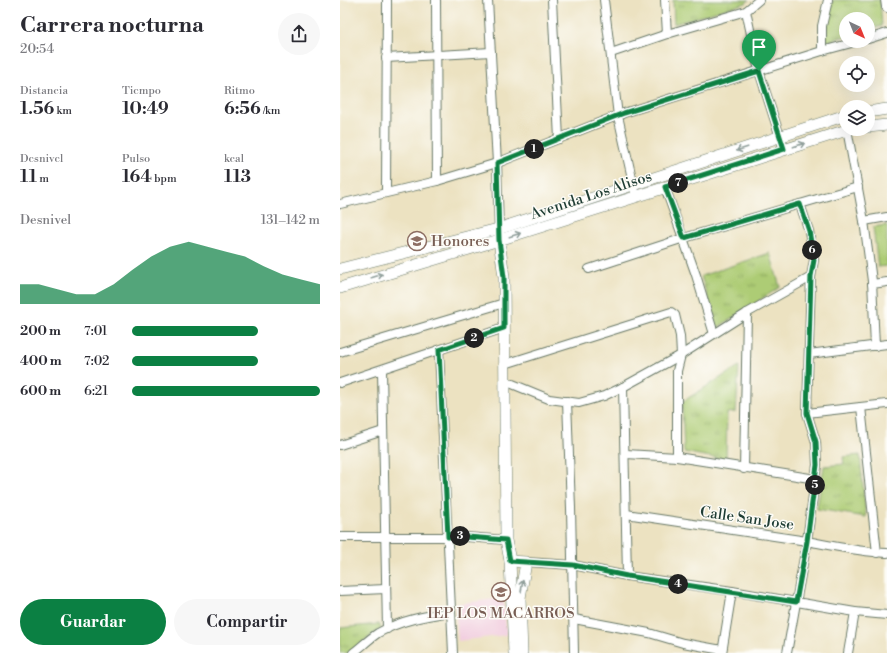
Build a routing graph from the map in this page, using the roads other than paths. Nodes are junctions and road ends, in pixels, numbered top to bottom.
1 (387, 0) edge
2 (436, 0) edge
3 (440, 0) edge
4 (488, 0) edge
5 (552, 0) edge
6 (604, 0) edge
7 (665, 0) edge
8 (758, 0) edge
9 (828, 0) edge
10 (885, 0) edge
11 (887, 8) edge
12 (746, 11) junction
13 (887, 33) edge
14 (667, 34) junction
15 (875, 37) edge
16 (839, 47) edge
17 (491, 52) junction
18 (822, 52) junction
19 (610, 53) junction
20 (438, 54) junction
21 (386, 58) junction
22 (759, 71) junction
23 (887, 109) edge
24 (875, 111) edge
25 (618, 116) junction
26 (839, 120) edge
27 (887, 125) edge
28 (875, 126) edge
29 (839, 132) edge
30 (781, 136) junction
31 (849, 136) edge
32 (559, 139) junction
33 (784, 149) junction
34 (497, 163) junction
35 (437, 181) junction
36 (634, 184) junction
37 (665, 187) junction
38 (858, 187) junction
39 (386, 192) junction
40 (636, 196) junction
41 (340, 204) edge
42 (800, 204) junction
43 (887, 217) edge
44 (864, 221) junction
45 (498, 228) junction
46 (684, 238) junction
47 (499, 240) junction
48 (340, 268) edge
49 (589, 269) dead end
50 (811, 276) junction
51 (887, 282) edge
52 (872, 284) junction
53 (340, 288) edge
54 (504, 303) junction
55 (746, 313) junction
56 (504, 328) junction
57 (714, 334) junction
58 (887, 344) edge
59 (875, 346) junction
60 (439, 350) junction
61 (340, 352) edge
62 (809, 354) junction
63 (681, 355) junction
64 (505, 364) junction
65 (382, 370) junction
66 (505, 381) junction
67 (340, 383) edge
68 (623, 387) junction
69 (567, 401) junction
70 (887, 404) edge
71 (861, 407) junction
72 (807, 413) junction
73 (383, 431) junction
74 (340, 445) edge
75 (626, 454) junction
76 (677, 457) junction
77 (744, 469) junction
78 (816, 479) junction
79 (626, 514) junction
80 (340, 537) edge
81 (385, 537) junction
82 (448, 537) junction
83 (506, 540) junction
84 (807, 541) junction
85 (876, 553) junction
86 (887, 554) edge
87 (510, 561) junction
88 (526, 562) junction
89 (573, 565) junction
90 (627, 576) junction
91 (386, 589) junction
92 (340, 590) edge
93 (732, 591) junction
94 (796, 602) junction
95 (450, 612) junction
96 (855, 612) junction
97 (887, 615) edge
98 (574, 619) junction
99 (387, 629) junction
100 (722, 651) edge
101 (353, 653) edge
102 (453, 653) edge
103 (514, 653) edge
104 (522, 653) edge
105 (574, 653) edge
106 (787, 653) edge
107 (848, 653) edge

1 - 21 street
2 - 3 street
2 - 20 street
4 - 17 street
5 - 32 street
6 - 19 street
7 - 14 street
8 - 12 street
9 - 18 street
10 - 11 street
12 - 14 street
12 - 22 street
13 - 15 street
14 - 19 street
16 - 18 street
17 - 20 street
17 - 34 street
18 - 22 street
19 - 25 street
20 - 21 street
20 - 35 street
21 - 39 street
22 - 25 street
22 - 30 street
23 - 24 street
25 - 32 street
25 - 36 street
26 - 30 street, Avenida Los Alisos
27 - 28 street
33 -> 29 street, Avenida Los Alisos
30 - 33 street
30 -> 36 street, Avenida Los Alisos
31 - 38 street
32 - 34 street
33 - 37 street, Avenida Los Alisos
34 - 35 street
34 - 45 street
35 - 39 street
36 - 40 street
36 - 45 street, Avenida Los Alisos
37 - 40 street, Avenida Los Alisos
37 - 46 street
38 - 42 street
38 - 44 street
39 - 41 street
47 -> 40 street, Avenida Los Alisos
42 - 46 street
42 - 50 street
43 - 44 street
44 - 52 street
45 - 47 street
45 - 48 street, Avenida Los Alisos
46 - 49 street
46 - 57 street
53 -> 47 street, Avenida Los Alisos
47 - 54 street
50 - 55 street
50 - 62 street
51 - 52 street
52 - 59 street
54 - 56 street
54 - 61 street
55 - 57 street
55 - 77 street
56 - 60 street
56 - 64 street
57 - 63 street
58 - 59 street
59 - 62 street
60 - 65 street
60 - 82 street
62 - 72 street
63 - 64 street
63 - 68 street
63 - 76 street
64 - 66 street
65 - 67 street
65 - 73 street
66 - 69 street
66 - 83 street
68 - 69 street
68 - 75 street
69 - 89 street
70 - 71 street
71 - 72 street
71 - 85 street
72 - 78 street
73 - 74 street
73 - 81 street
75 - 76 street
75 - 79 street
76 - 77 street
77 - 78 street
78 - 84 street
79 - 84 street, Calle San Jose
79 - 90 street
80 - 81 street
81 - 82 street
81 - 91 street
82 - 83 street
82 - 95 street
83 - 87 street
84 - 85 street, Calle San Jose
84 - 94 street
85 - 86 street, Calle San Jose
87 - 88 street
87 - 103 street
88 - 89 street
104 -> 88 street
89 - 90 street
89 - 98 street
90 - 93 street
91 - 92 street
91 - 99 street
93 - 94 street
93 - 100 street
94 - 96 street
94 - 106 street
95 - 99 street
95 - 102 street
96 - 97 street
96 - 107 street
98 - 100 street
98 - 105 street
99 - 101 street

